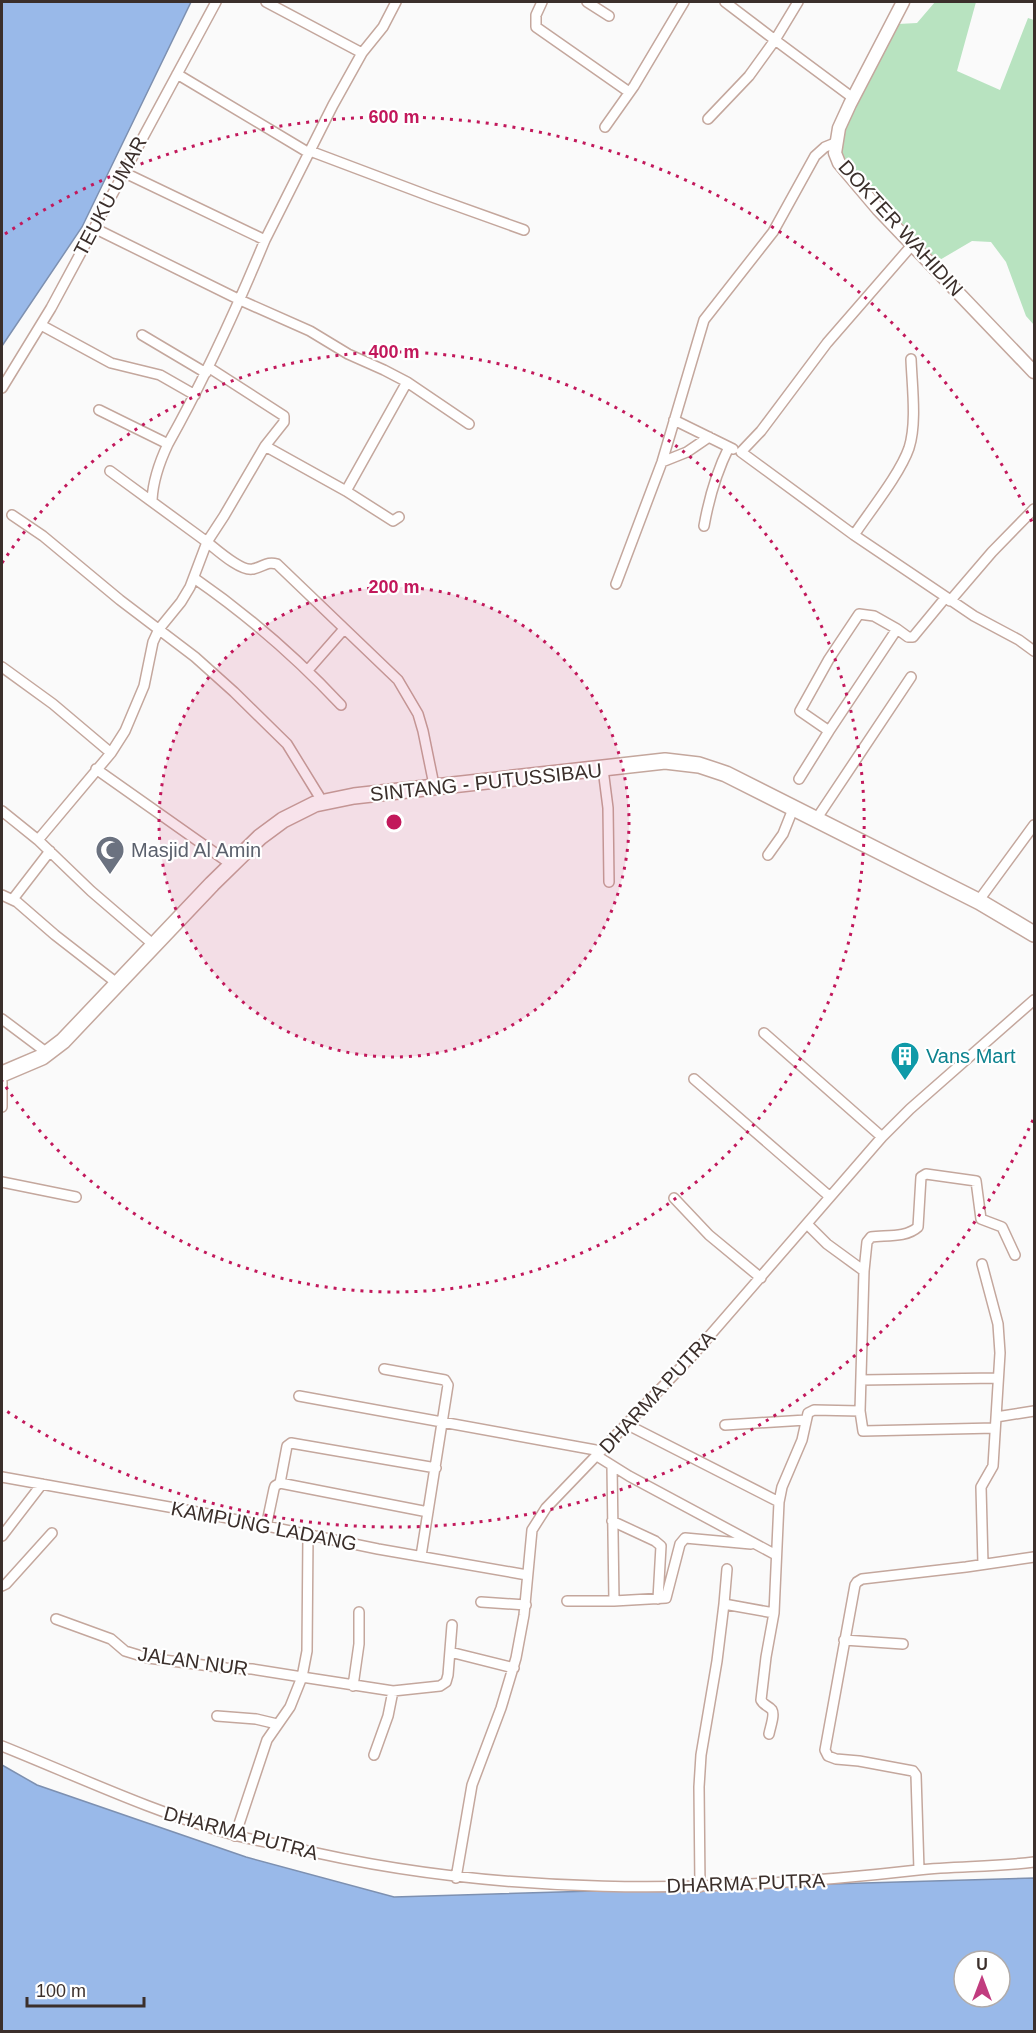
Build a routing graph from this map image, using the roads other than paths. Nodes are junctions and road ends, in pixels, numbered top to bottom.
1 (216, 2) edge
2 (266, 2) edge
3 (396, 2) edge
4 (542, 2) edge
5 (587, 2) edge
6 (684, 2) edge
7 (725, 2) edge
8 (798, 2) edge
9 (903, 2) edge
10 (609, 16) dead end
11 (775, 40) junction
12 (362, 53) junction
13 (177, 74) junction
14 (629, 92) junction
15 (853, 98) junction
16 (708, 119) dead end
17 (605, 128) dead end
18 (836, 143) junction
19 (310, 152) junction
20 (123, 172) junction
21 (94, 228) junction
22 (524, 230) dead end
23 (265, 240) junction
24 (913, 244) junction
25 (240, 300) junction
26 (41, 325) junction
27 (142, 335) dead end
28 (911, 359) dead end
29 (207, 370) junction
30 (1035, 372) edge
31 (407, 382) junction
32 (2, 388) edge
33 (195, 394) junction
34 (99, 410) dead end
35 (674, 420) junction
36 (469, 424) dead end
37 (709, 437) junction
38 (168, 444) junction
39 (265, 446) junction
40 (729, 447) junction
41 (741, 452) junction
42 (662, 462) junction
43 (110, 471) dead end
44 (346, 491) junction
45 (152, 501) junction
46 (1035, 509) edge
47 (12, 514) dead end
48 (399, 517) dead end
49 (704, 526) dead end
50 (854, 535) junction
51 (207, 542) junction
52 (194, 578) junction
53 (616, 584) dead end
54 (948, 599) junction
55 (159, 629) junction
56 (345, 629) junction
57 (897, 629) junction
58 (1035, 651) edge
59 (2, 668) edge
60 (308, 670) junction
61 (912, 677) dead end
62 (341, 705) dead end
63 (829, 731) junction
64 (111, 753) junction
65 (96, 769) junction
66 (603, 769) junction
67 (483, 777) junction
68 (799, 779) dead end
69 (434, 780) junction
70 (319, 796) junction
71 (793, 809) junction
72 (2, 811) edge
73 (819, 815) junction
74 (1035, 825) edge
75 (38, 840) junction
76 (50, 851) junction
77 (768, 855) dead end
78 (225, 860) junction
79 (609, 882) dead end
80 (2, 895) edge
81 (982, 896) junction
82 (13, 899) junction
83 (1035, 927) edge
84 (1035, 934) edge
85 (148, 940) junction
86 (115, 982) junction
87 (1035, 1000) edge
88 (2, 1019) edge
89 (764, 1033) dead end
90 (42, 1049) junction
91 (2, 1066) edge
92 (2, 1074) edge
93 (694, 1079) dead end
94 (2, 1082) edge
95 (2, 1107) edge
96 (882, 1137) junction
97 (2, 1182) edge
98 (829, 1196) junction
99 (76, 1197) dead end
100 (674, 1198) dead end
101 (808, 1225) junction
102 (1015, 1255) dead end
103 (981, 1264) dead end
104 (864, 1271) junction
105 (761, 1278) junction
106 (384, 1369) dead end
107 (998, 1378) junction
108 (861, 1380) junction
109 (299, 1396) dead end
110 (860, 1411) junction
111 (1035, 1411) edge
112 (996, 1417) junction
113 (806, 1420) junction
114 (442, 1424) junction
115 (626, 1424) junction
116 (725, 1425) dead end
117 (995, 1428) junction
118 (599, 1454) junction
119 (612, 1466) junction
120 (436, 1468) junction
121 (2, 1477) edge
122 (280, 1483) junction
123 (42, 1484) junction
124 (779, 1502) junction
125 (428, 1512) junction
126 (612, 1521) junction
127 (266, 1527) junction
128 (52, 1533) dead end
129 (308, 1535) junction
130 (2, 1536) edge
131 (757, 1544) junction
132 (776, 1555) junction
133 (421, 1556) junction
134 (1035, 1557) edge
135 (983, 1564) junction
136 (727, 1569) dead end
137 (527, 1575) junction
138 (2, 1586) edge
139 (658, 1599) junction
140 (567, 1601) dead end
141 (614, 1601) junction
142 (481, 1602) dead end
143 (724, 1604) junction
144 (526, 1605) junction
145 (359, 1612) dead end
146 (774, 1613) junction
147 (56, 1619) dead end
148 (452, 1625) dead end
149 (844, 1640) junction
150 (903, 1644) dead end
151 (450, 1652) junction
152 (514, 1668) junction
153 (302, 1677) junction
154 (353, 1686) junction
155 (393, 1691) junction
156 (217, 1716) dead end
157 (277, 1724) junction
158 (769, 1734) dead end
159 (2, 1746) edge
160 (374, 1755) dead end
161 (236, 1836) junction
162 (1035, 1862) edge
163 (919, 1870) junction
164 (456, 1878) junction
165 (700, 1887) junction

1 - 13 street, TEUKU UMAR
2 - 12 street
3 - 12 street
4 - 14 street
5 - 10 street
6 - 14 street
7 - 11 street
8 - 11 street
9 - 15 street, DOKTER WAHIDIN
11 - 15 street
11 - 16 street
12 - 19 street
13 - 19 street
13 - 20 street, TEUKU UMAR
14 - 17 street
15 - 18 street, DOKTER WAHIDIN
18 - 24 street, DOKTER WAHIDIN
18 - 35 street
19 - 22 street
19 - 23 street
20 - 21 street, TEUKU UMAR
20 - 23 street
21 - 25 street
21 - 26 street, TEUKU UMAR
23 - 25 street
24 - 30 street, DOKTER WAHIDIN
24 - 41 street
25 - 29 street
25 - 31 street
26 - 32 street, TEUKU UMAR
26 - 33 street
27 - 29 street
28 - 50 street
29 - 33 street
29 - 39 street
31 - 36 street
31 - 44 street
33 - 38 street
34 - 38 street
35 - 37 street
35 - 42 street
37 - 40 street
37 - 42 street
38 - 45 street
39 - 44 street
39 - 51 street
40 - 41 street
40 - 49 street
41 - 50 street
42 - 53 street
43 - 45 street
44 - 48 street
45 - 51 street
46 - 54 street
47 - 55 street
50 - 54 street
51 - 52 street
51 - 56 street
52 - 55 street
52 - 60 street
54 - 57 street
54 - 58 street
55 - 64 street
55 - 70 street
56 - 60 street
56 - 69 street
57 - 63 street
57 - 63 street
59 - 64 street
60 - 62 street
61 - 73 street
63 - 68 street
64 - 65 street
65 - 75 street
65 - 78 street
66 - 67 highway, SINTANG - PUTUSSIBAU
66 - 71 highway, SINTANG - PUTUSSIBAU
66 - 79 street
67 - 69 highway, SINTANG - PUTUSSIBAU
67 - 73 highway, SINTANG - PUTUSSIBAU
67 - 86 highway, SINTANG - PUTUSSIBAU
69 - 70 highway, SINTANG - PUTUSSIBAU
70 - 78 highway, SINTANG - PUTUSSIBAU
71 - 77 street
71 - 84 highway, SINTANG - PUTUSSIBAU
72 - 75 street
73 - 81 highway, SINTANG - PUTUSSIBAU
74 - 81 street
75 - 76 street
76 - 82 street
76 - 85 street
78 - 85 highway, SINTANG - PUTUSSIBAU
80 - 82 street
81 - 83 highway, SINTANG - PUTUSSIBAU
82 - 86 street
85 - 86 highway, SINTANG - PUTUSSIBAU
86 - 90 highway, SINTANG - PUTUSSIBAU
86 - 92 highway, SINTANG - PUTUSSIBAU
87 - 96 street, DHARMA PUTRA
88 - 90 street
89 - 96 street
90 - 91 highway, SINTANG - PUTUSSIBAU
93 - 98 street
94 - 95 street
96 - 98 street, DHARMA PUTRA
97 - 99 street
98 - 101 street, DHARMA PUTRA
100 - 105 street
101 - 104 street
101 - 105 street, DHARMA PUTRA
102 - 104 street
103 - 107 street
104 - 108 street
105 - 115 street, DHARMA PUTRA
106 - 114 street
107 - 108 street
107 - 112 street
108 - 110 street
109 - 114 street
110 - 113 street
110 - 117 street
111 - 112 street
112 - 117 street
113 - 116 street
113 - 124 street
114 - 118 street
114 - 120 street
115 - 118 street, DHARMA PUTRA
115 - 124 street
117 - 135 street
118 - 119 street
118 - 137 street, DHARMA PUTRA
119 - 126 street
119 - 131 street
120 - 122 street
120 - 125 street
121 - 123 street, KAMPUNG LADANG
122 - 125 street
122 - 127 street
123 - 127 street, KAMPUNG LADANG
123 - 130 street
124 - 132 street
125 - 133 street
126 - 139 street
126 - 141 street
127 - 129 street, KAMPUNG LADANG
128 - 138 street
129 - 133 street, KAMPUNG LADANG
129 - 153 street
131 - 132 street
131 - 139 street
132 - 146 street
133 - 137 street, KAMPUNG LADANG
134 - 135 street
135 - 149 street
136 - 143 street
137 - 144 street, DHARMA PUTRA
139 - 141 street
140 - 141 street
142 - 144 street
143 - 146 street
143 - 165 street
144 - 152 street, DHARMA PUTRA
145 - 154 street
146 - 158 street
147 - 153 street, JALAN NUR
148 - 151 street
149 - 150 street
149 - 163 street
151 - 152 street
151 - 155 street, JALAN NUR
152 - 164 street, DHARMA PUTRA
153 - 154 street, JALAN NUR
153 - 157 street
154 - 155 street, JALAN NUR
155 - 160 street
156 - 157 street
157 - 161 street
159 - 161 street, DHARMA PUTRA
161 - 164 street, DHARMA PUTRA
162 - 163 street, DHARMA PUTRA
163 - 165 street, DHARMA PUTRA
164 - 165 street, DHARMA PUTRA

